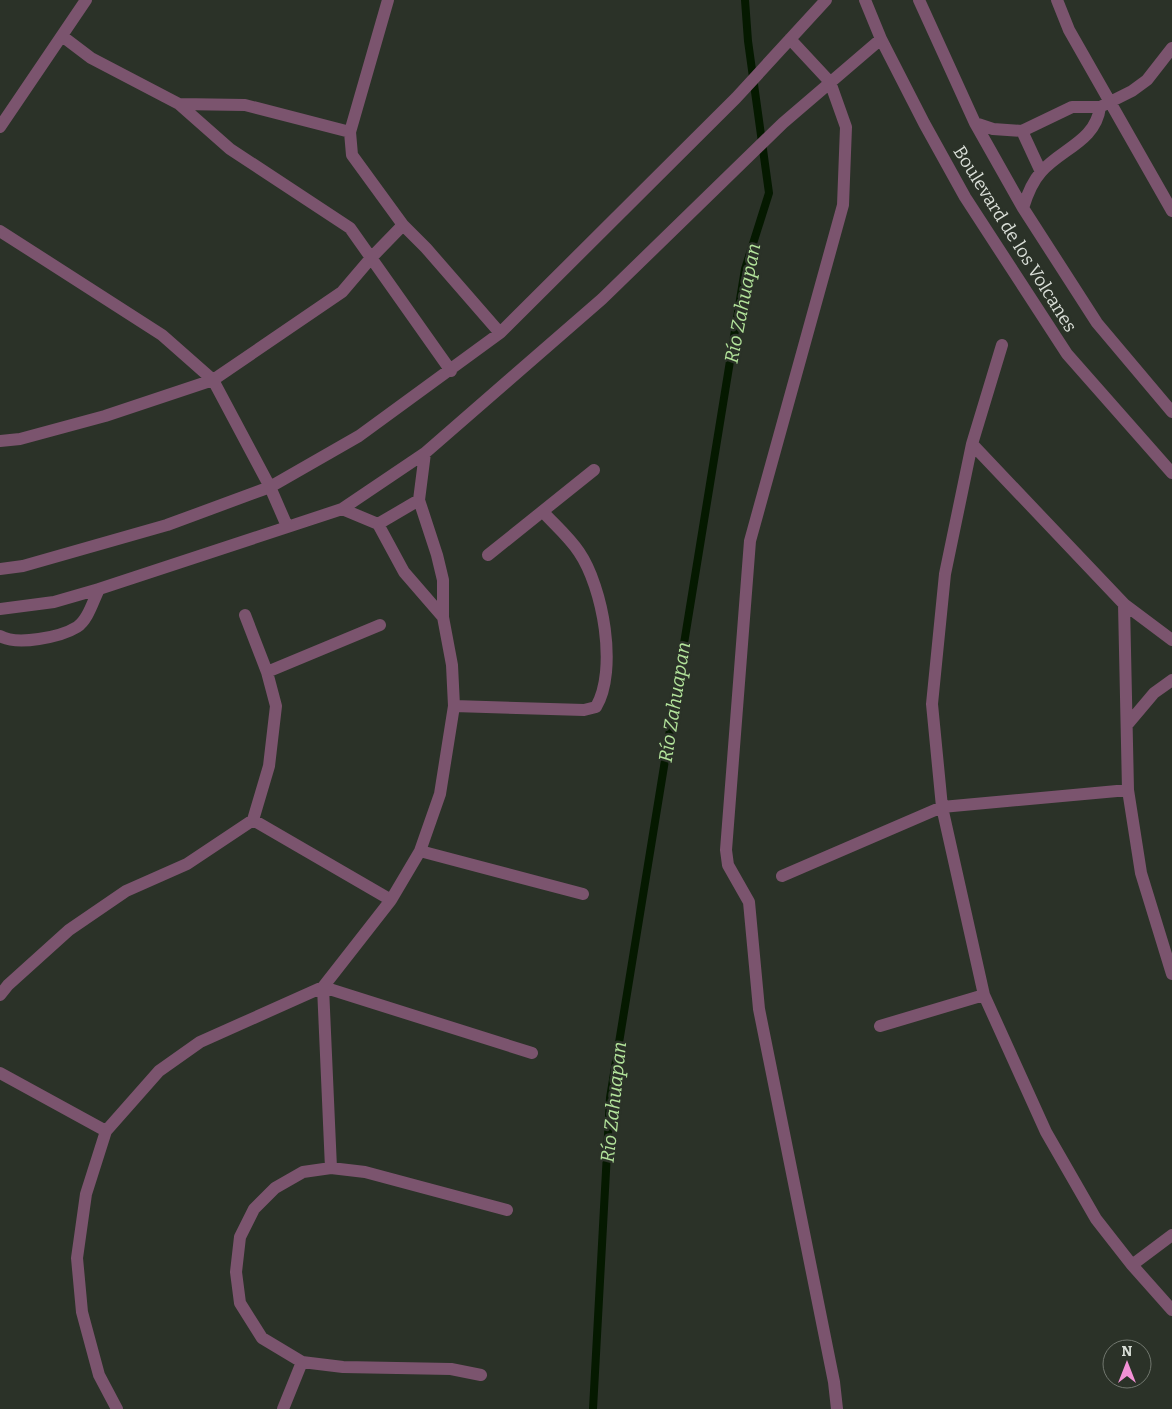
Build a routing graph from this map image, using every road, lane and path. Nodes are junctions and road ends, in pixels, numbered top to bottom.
1 (86, 0) edge
2 (388, 0) edge
3 (826, 0) edge
4 (865, 0) edge
5 (919, 0) edge
6 (1058, 0) edge
7 (62, 36) junction
8 (790, 38) junction
9 (881, 39) junction
10 (1172, 48) edge
11 (830, 82) junction
12 (179, 104) junction
13 (1104, 105) junction
14 (975, 123) junction
15 (0, 127) edge
16 (1022, 131) junction
17 (350, 132) junction
18 (1041, 172) junction
19 (1023, 208) junction
20 (1172, 211) edge
21 (403, 225) junction
22 (0, 231) edge
23 (371, 258) junction
24 (500, 334) junction
25 (1002, 345) dead end
26 (451, 371) junction
27 (212, 380) junction
28 (1172, 412) edge
29 (0, 441) edge
30 (972, 444) junction
31 (425, 453) junction
32 (594, 470) dead end
33 (1172, 473) edge
34 (270, 487) junction
35 (419, 500) junction
36 (342, 509) junction
37 (543, 512) junction
38 (378, 524) junction
39 (287, 526) junction
40 (488, 555) dead end
41 (0, 569) edge
42 (98, 589) junction
43 (1124, 604) junction
44 (0, 609) edge
45 (245, 615) dead end
46 (443, 616) junction
47 (380, 625) dead end
48 (0, 636) edge
49 (1172, 640) edge
50 (267, 672) junction
51 (1172, 680) edge
52 (454, 706) junction
53 (1126, 724) junction
54 (1128, 790) junction
55 (942, 807) junction
56 (253, 820) junction
57 (420, 851) junction
58 (782, 876) dead end
59 (583, 894) dead end
60 (390, 900) junction
61 (1172, 974) edge
62 (323, 987) junction
63 (0, 995) edge
64 (984, 995) junction
65 (880, 1026) dead end
66 (532, 1053) dead end
67 (0, 1073) edge
68 (106, 1131) junction
69 (331, 1168) junction
70 (507, 1210) dead end
71 (1172, 1235) edge
72 (1132, 1265) junction
73 (1172, 1310) edge
74 (302, 1362) junction
75 (481, 1375) dead end
76 (117, 1409) edge
77 (283, 1409) edge
78 (837, 1409) edge

1 - 7 street
2 - 17 street
3 - 8 street
4 - 9 street, Boulevard de los Volcanes
5 - 14 street, Boulevard de los Volcanes
6 - 13 street
7 - 12 street
7 - 15 street
8 - 11 street
8 - 24 street
9 - 11 street
9 - 33 street, Boulevard de los Volcanes
10 - 13 street
11 - 31 street
11 - 78 street
12 - 17 street
12 - 23 street
13 - 16 street
13 - 18 street
13 - 20 street
14 - 16 street
14 - 19 street, Boulevard de los Volcanes
16 - 18 street
17 - 21 street
18 - 19 street
19 - 28 street, Boulevard de los Volcanes
21 - 23 street
21 - 24 street
22 - 27 street
23 - 26 street
23 - 27 street
24 - 26 street
25 - 30 street
26 - 34 street
27 - 29 street
27 - 34 street
30 - 43 street
30 - 55 street
31 - 35 street
31 - 36 street
32 - 37 street
34 - 39 street
34 - 41 street
35 - 38 street
35 - 46 street
36 - 38 street
36 - 39 street
37 - 40 street
37 - 52 street
38 - 46 street
39 - 42 street
42 - 44 street
42 - 48 street
43 - 49 street
43 - 53 street
45 - 50 street
46 - 52 street
47 - 50 street
50 - 56 street
51 - 53 street
52 - 57 street
53 - 54 street
54 - 55 street
54 - 61 street
55 - 58 street
55 - 64 street
56 - 60 street
56 - 63 street
57 - 59 street
57 - 60 street
60 - 62 street
62 - 66 street
62 - 68 street
62 - 69 street
64 - 65 street
64 - 72 street
67 - 68 street
68 - 76 street
69 - 70 street
69 - 74 street
71 - 72 street
72 - 73 street
74 - 75 street
74 - 77 street

